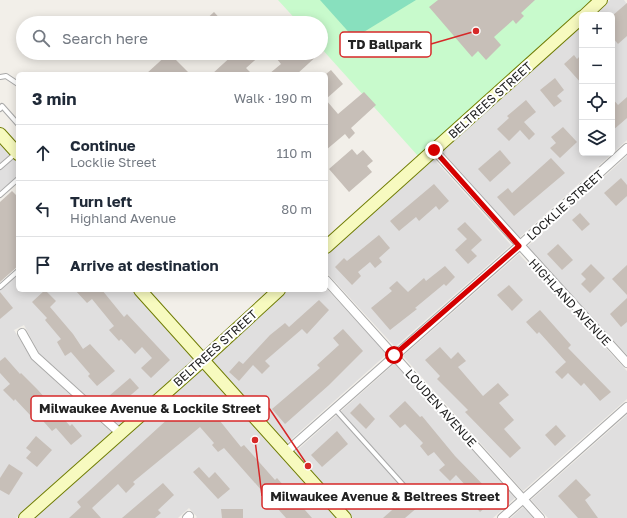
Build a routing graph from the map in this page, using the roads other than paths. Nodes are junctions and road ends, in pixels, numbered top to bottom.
1 (601, 0) edge
2 (587, 12) edge
3 (579, 20) edge
4 (0, 77) edge
5 (16, 83) edge
6 (0, 108) edge
7 (16, 122) edge
8 (0, 134) edge
9 (627, 148) edge
10 (434, 150) junction
11 (16, 152) edge
12 (16, 154) edge
13 (0, 167) edge
14 (16, 181) edge
15 (0, 196) edge
16 (328, 243) edge
17 (519, 246) junction
18 (16, 273) edge
19 (328, 282) edge
20 (0, 287) edge
21 (142, 292) edge
22 (277, 292) edge
23 (22, 332) dead end
24 (394, 355) junction
25 (203, 360) junction
26 (627, 363) edge
27 (627, 407) edge
28 (335, 408) junction
29 (120, 433) junction
30 (286, 452) junction
31 (404, 486) dead end
32 (523, 499) junction
33 (25, 518) edge
34 (346, 518) edge
35 (502, 518) edge
36 (540, 518) edge

1 - 2 street
3 - 10 street, BELTREES STREET
4 - 5 lane
6 - 7 lane
8 - 11 street
9 - 17 street, LOCKLIE STREET
10 - 16 street, BELTREES STREET
10 - 17 street, HIGHLAND AVENUE
12 - 13 lane
14 - 15 lane
17 - 24 street, LOCKLIE STREET
17 - 26 street, HIGHLAND AVENUE
18 - 20 lane
19 - 24 street, LOUDEN AVENUE
21 - 25 street
22 - 25 street, BELTREES STREET
23 - 29 street
24 - 28 street, LOCKLIE STREET
24 - 32 street, LOUDEN AVENUE
25 - 29 street, BELTREES STREET
25 - 30 street
27 - 32 street
28 - 30 street, LOCKLIE STREET
28 - 31 lane
29 - 33 street, BELTREES STREET
30 - 34 street
32 - 35 street
32 - 36 street, LOUDEN AVENUE

